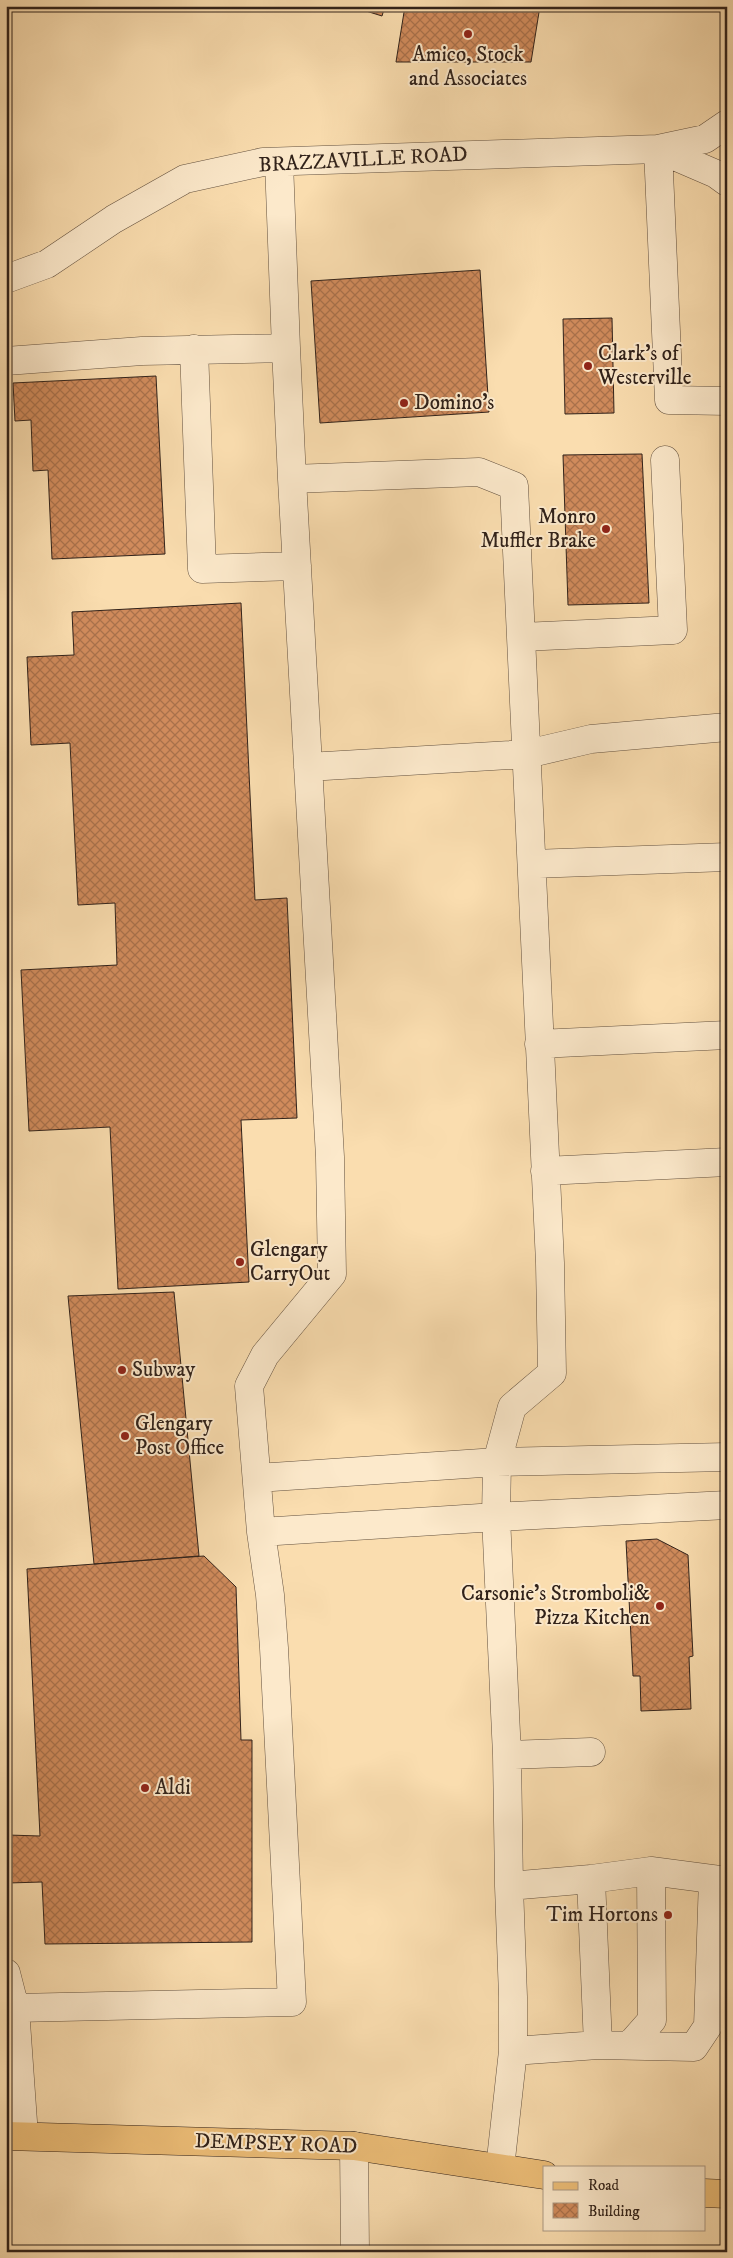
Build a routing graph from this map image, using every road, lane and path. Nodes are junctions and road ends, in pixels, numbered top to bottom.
1 (727, 124) edge
2 (658, 149) junction
3 (279, 162) junction
4 (727, 182) edge
5 (6, 279) edge
6 (286, 348) junction
7 (194, 349) junction
8 (6, 361) edge
9 (727, 401) edge
10 (665, 460) dead end
11 (292, 479) junction
12 (297, 566) junction
13 (522, 637) junction
14 (727, 727) edge
15 (527, 754) junction
16 (308, 767) junction
17 (727, 857) edge
18 (532, 864) junction
19 (727, 1035) edge
20 (539, 1044) junction
21 (727, 1162) edge
22 (545, 1171) junction
23 (727, 1457) edge
24 (498, 1462) junction
25 (257, 1478) junction
26 (727, 1505) edge
27 (496, 1516) junction
28 (261, 1532) junction
29 (591, 1752) dead end
30 (507, 1755) junction
31 (651, 1871) junction
32 (591, 1879) junction
33 (720, 1880) edge
34 (509, 1886) junction
35 (6, 1972) edge
36 (15, 2008) junction
37 (630, 2045) junction
38 (598, 2046) junction
39 (513, 2051) junction
40 (15, 2136) edge
41 (354, 2146) junction
42 (500, 2168) junction
43 (543, 2175) edge
44 (706, 2193) edge
45 (727, 2194) edge
46 (355, 2252) edge

1 - 2 street, BRAZZAVILLE ROAD
2 - 3 street, BRAZZAVILLE ROAD
2 - 4 street, BRAZZAVILLE ROAD
2 - 9 street
3 - 5 street, BRAZZAVILLE ROAD
3 - 6 street
6 - 7 street
6 - 11 street
7 - 8 street
7 - 12 street
10 - 13 street
11 - 12 street
11 - 13 street
12 - 16 street
13 - 15 street
14 - 15 street
15 - 16 street
15 - 18 street
16 - 25 street
17 - 18 street
18 - 20 street
19 - 20 street
20 - 22 street
21 - 22 street
22 - 24 street
23 - 24 street
24 - 25 street
24 - 27 street
25 - 28 street
26 - 27 street
27 - 28 street
27 - 30 street
28 - 36 street
29 - 30 street
30 - 34 street
31 - 32 street
31 - 33 street
31 - 37 street
32 - 34 street
32 - 38 street
33 - 37 street
34 - 39 street
35 - 36 street
36 - 40 street
37 - 38 street
38 - 39 street
39 - 42 street
40 - 41 main road, DEMPSEY ROAD
41 - 42 main road, DEMPSEY ROAD
41 - 46 street
42 - 43 main road, DEMPSEY ROAD
44 - 45 main road

